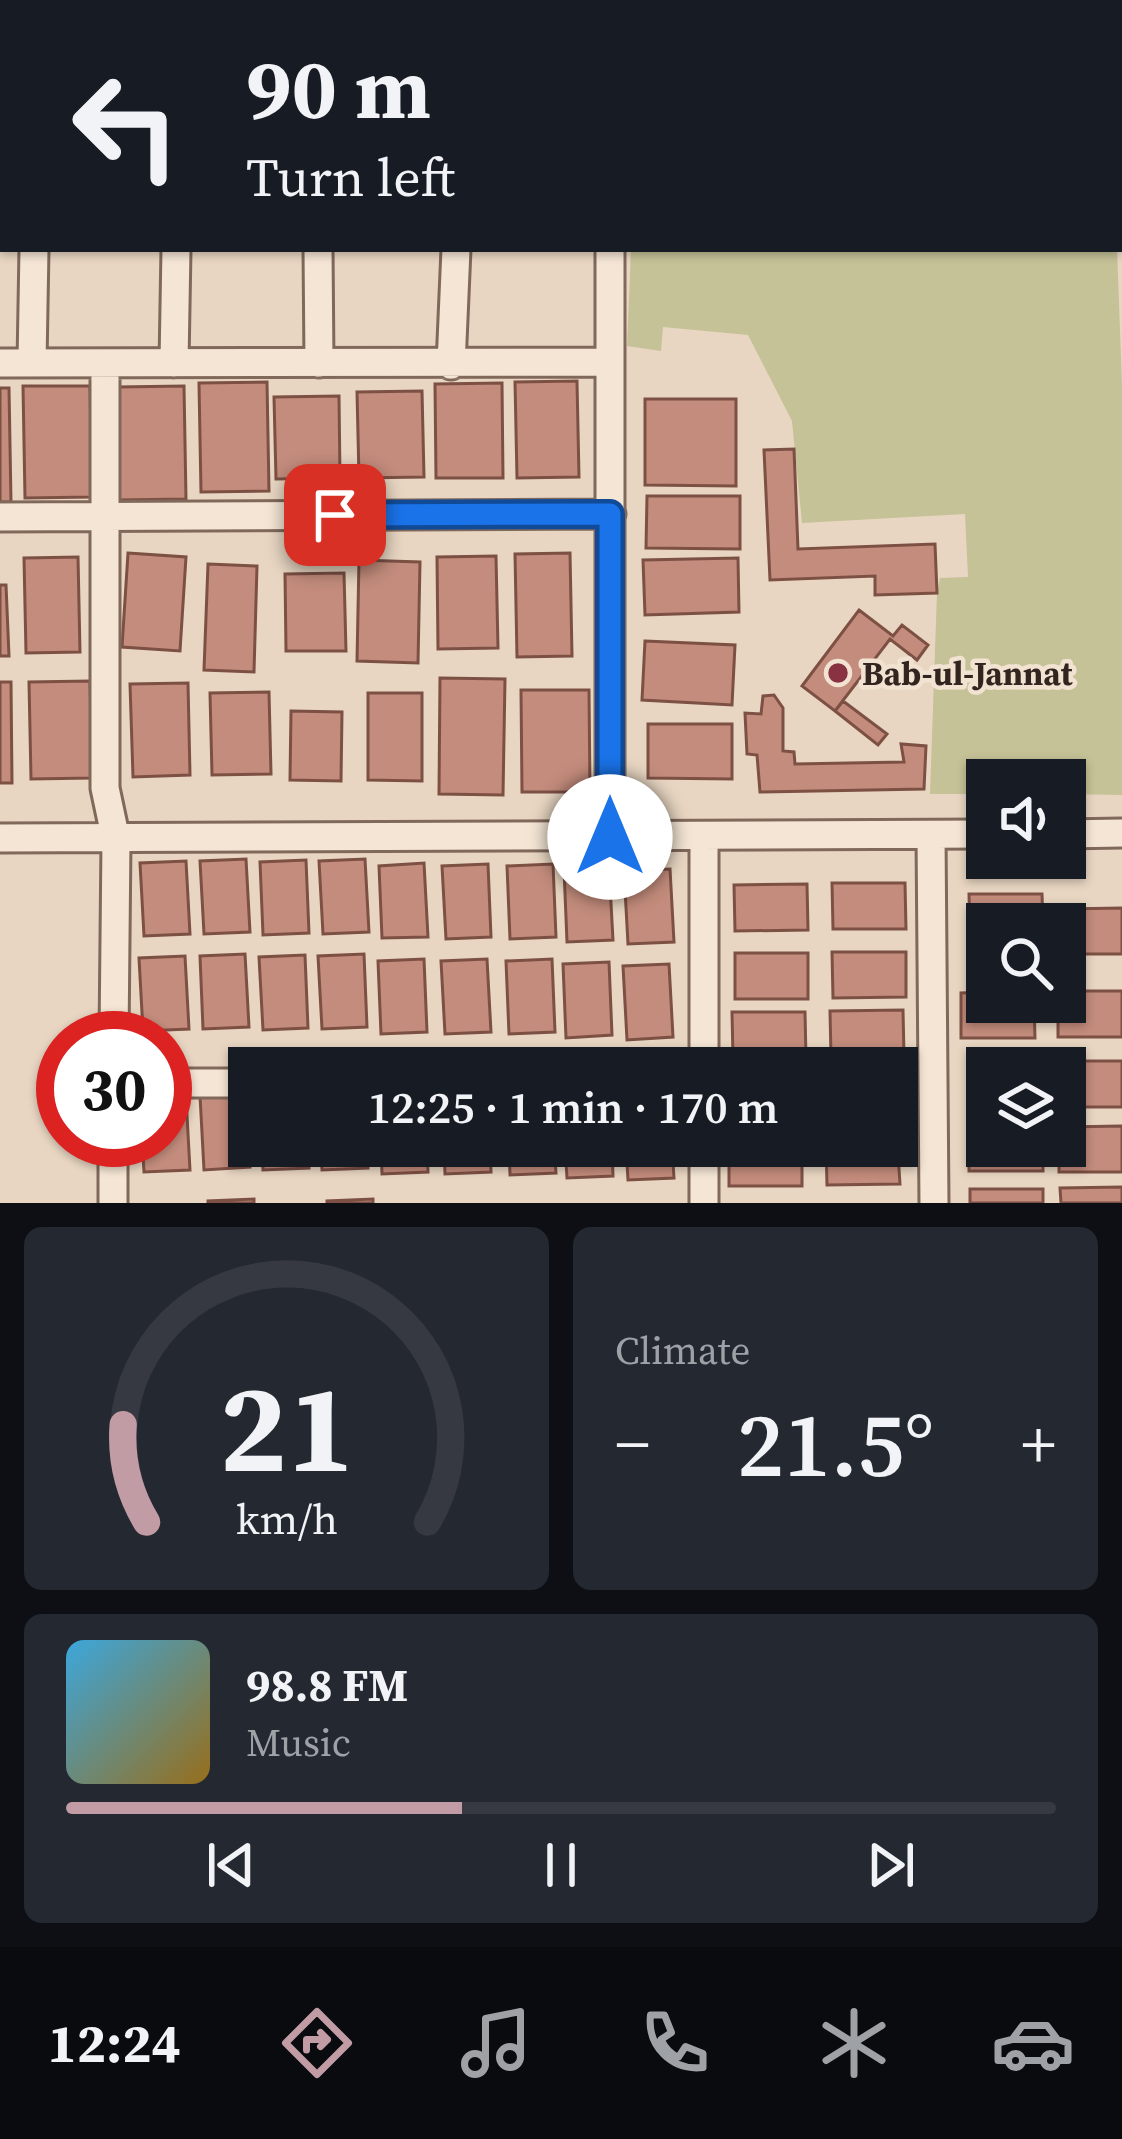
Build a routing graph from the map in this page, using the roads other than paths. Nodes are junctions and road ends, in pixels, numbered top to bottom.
1 (34, 252) edge
2 (176, 252) edge
3 (318, 252) edge
4 (456, 252) edge
5 (610, 252) edge
6 (609, 362) junction
7 (0, 363) edge
8 (32, 363) junction
9 (175, 363) junction
10 (319, 363) junction
11 (105, 364) junction
12 (451, 365) junction
13 (610, 514) junction
14 (105, 516) junction
15 (0, 517) edge
16 (1122, 833) edge
17 (966, 834) edge
18 (1086, 834) edge
19 (932, 835) junction
20 (704, 836) junction
21 (610, 837) junction
22 (0, 838) edge
23 (116, 840) junction
24 (114, 1011) edge
25 (704, 1047) edge
26 (192, 1083) edge
27 (228, 1083) edge
28 (113, 1167) edge
29 (704, 1167) edge
30 (113, 1203) edge
31 (704, 1203) edge
32 (934, 1203) edge

1 - 8 street
2 - 9 street
3 - 10 street
4 - 12 street
5 - 6 street
6 - 12 street
6 - 13 street
7 - 8 street
8 - 11 street
9 - 10 street
9 - 11 street
10 - 12 street
11 - 14 street
13 - 14 street
13 - 21 street
14 - 15 street
14 - 23 street
16 - 18 street
17 - 19 street
19 - 20 street
19 - 32 street
20 - 21 street
20 - 25 street
21 - 23 street
22 - 23 street
23 - 24 street
26 - 27 street
28 - 30 street
29 - 31 street

